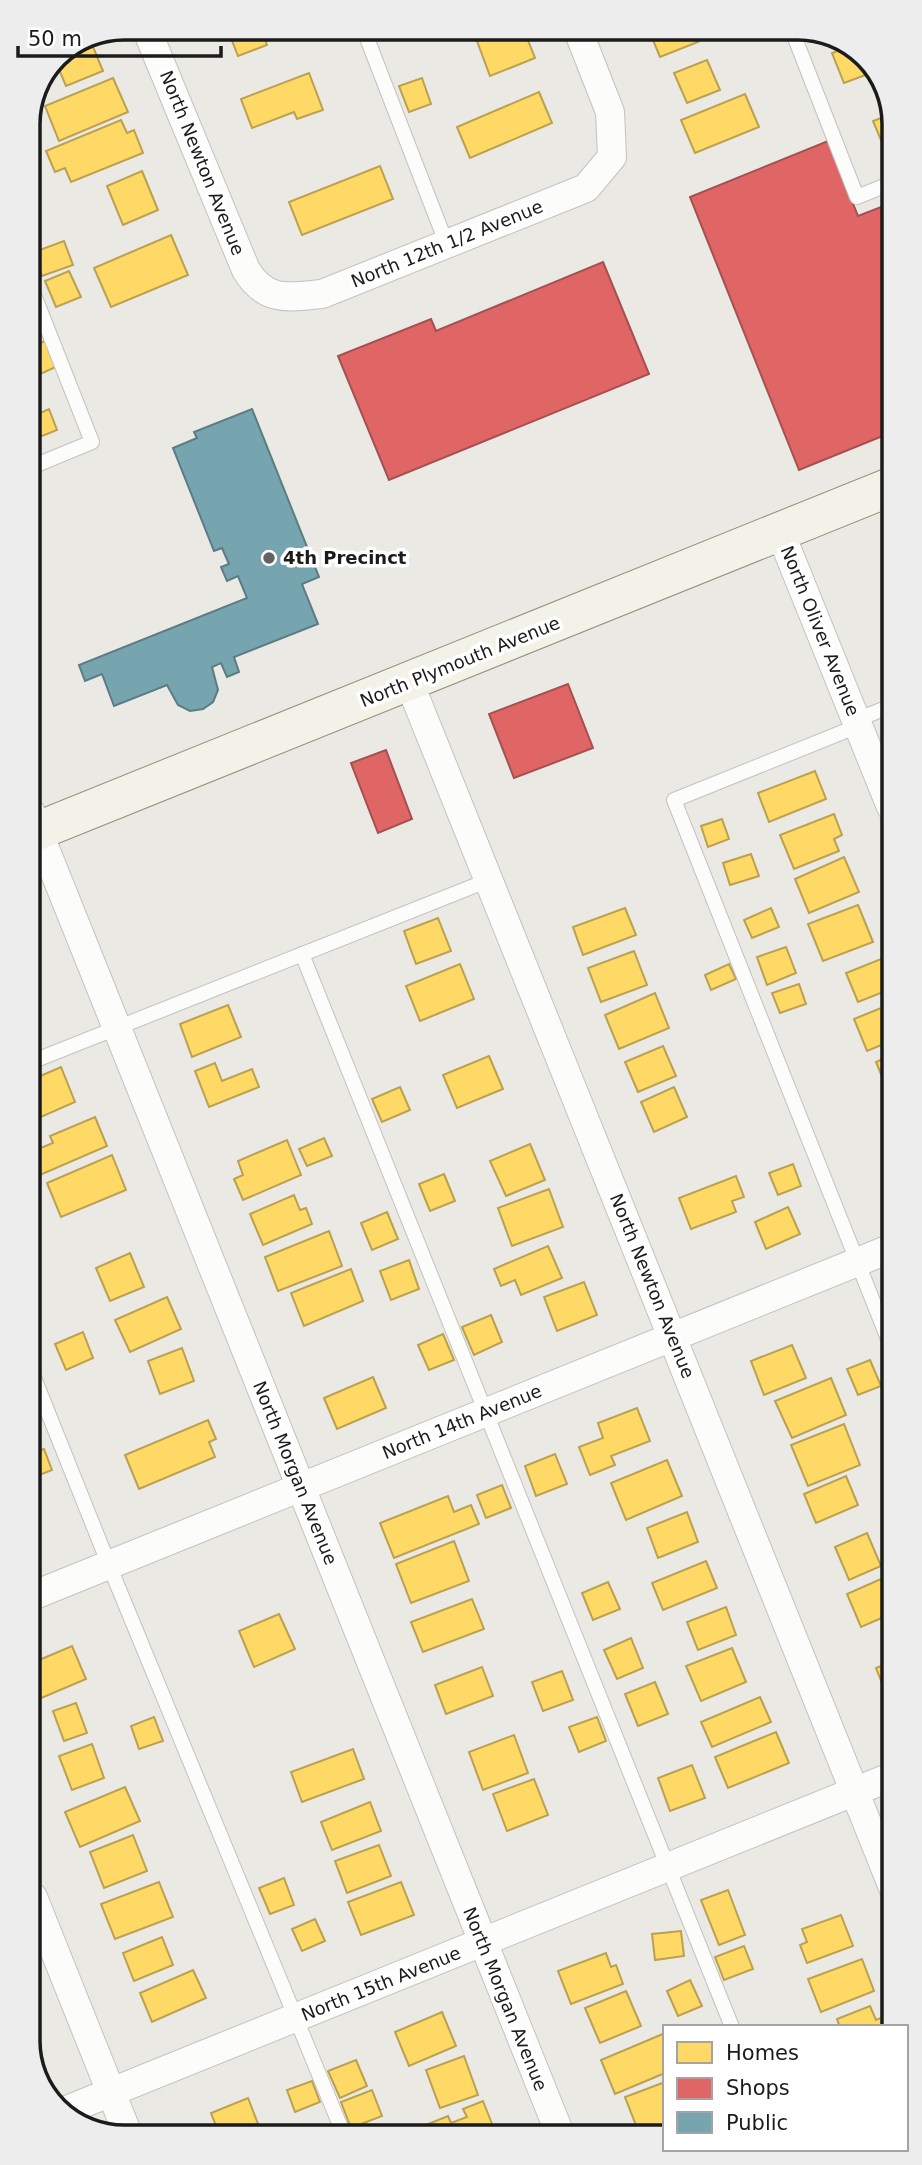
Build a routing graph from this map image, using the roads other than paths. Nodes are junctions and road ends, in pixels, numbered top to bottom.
1 (151, 40) edge
2 (368, 40) edge
3 (582, 40) edge
4 (796, 40) edge
5 (882, 187) edge
6 (447, 244) junction
7 (267, 293) joint
8 (40, 310) edge
9 (40, 463) edge
10 (882, 490) edge
11 (780, 532) junction
12 (409, 682) junction
13 (882, 710) edge
14 (857, 723) junction
15 (882, 785) edge
16 (40, 823) edge
17 (40, 843) edge
18 (489, 880) junction
19 (302, 954) junction
20 (117, 1028) junction
21 (40, 1058) edge
22 (882, 1252) edge
23 (857, 1262) junction
24 (882, 1324) edge
25 (673, 1337) junction
26 (40, 1392) edge
27 (484, 1412) junction
28 (302, 1488) junction
29 (109, 1565) junction
30 (40, 1593) edge
31 (882, 1781) edge
32 (854, 1792) junction
33 (882, 1861) edge
34 (668, 1867) junction
35 (40, 1914) edge
36 (482, 1943) junction
37 (297, 2018) junction
38 (731, 2025) edge
39 (111, 2092) junction
40 (73, 2107) edge
41 (124, 2125) edge
42 (340, 2125) edge
43 (556, 2125) edge

1 - 7 street, North Newton Avenue
2 - 6 lane
3 - 6 street, North 12th 1/2 Avenue
4 - 5 lane
6 - 7 street, North 12th 1/2 Avenue
8 - 9 lane
10 - 11 main road, North Plymouth Avenue
11 - 12 main road, North Plymouth Avenue
11 - 14 street, North Oliver Avenue
12 - 16 main road, North Plymouth Avenue
12 - 18 street, North Newton Avenue
13 - 14 lane
14 - 15 street, North Oliver Avenue
14 - 23 lane
17 - 20 street, North Morgan Avenue
18 - 19 lane
18 - 25 street, North Newton Avenue
19 - 20 lane
19 - 27 lane
20 - 21 lane
20 - 28 street, North Morgan Avenue
22 - 23 street, North 14th Avenue
23 - 24 lane
23 - 25 street, North 14th Avenue
25 - 27 street, North 14th Avenue
25 - 32 street, North Newton Avenue
26 - 29 lane
27 - 28 street, North 14th Avenue
27 - 34 lane
28 - 29 street, North 14th Avenue
28 - 36 street, North Morgan Avenue
29 - 30 street, North 14th Avenue
29 - 37 lane
31 - 32 street, North 15th Avenue
32 - 33 street, North Newton Avenue
32 - 34 street, North 15th Avenue
34 - 36 street, North 15th Avenue
34 - 38 lane
35 - 39 street
36 - 37 street, North 15th Avenue
36 - 43 street, North Morgan Avenue
37 - 39 street, North 15th Avenue
37 - 42 lane
39 - 40 street, North 15th Avenue
39 - 41 street

